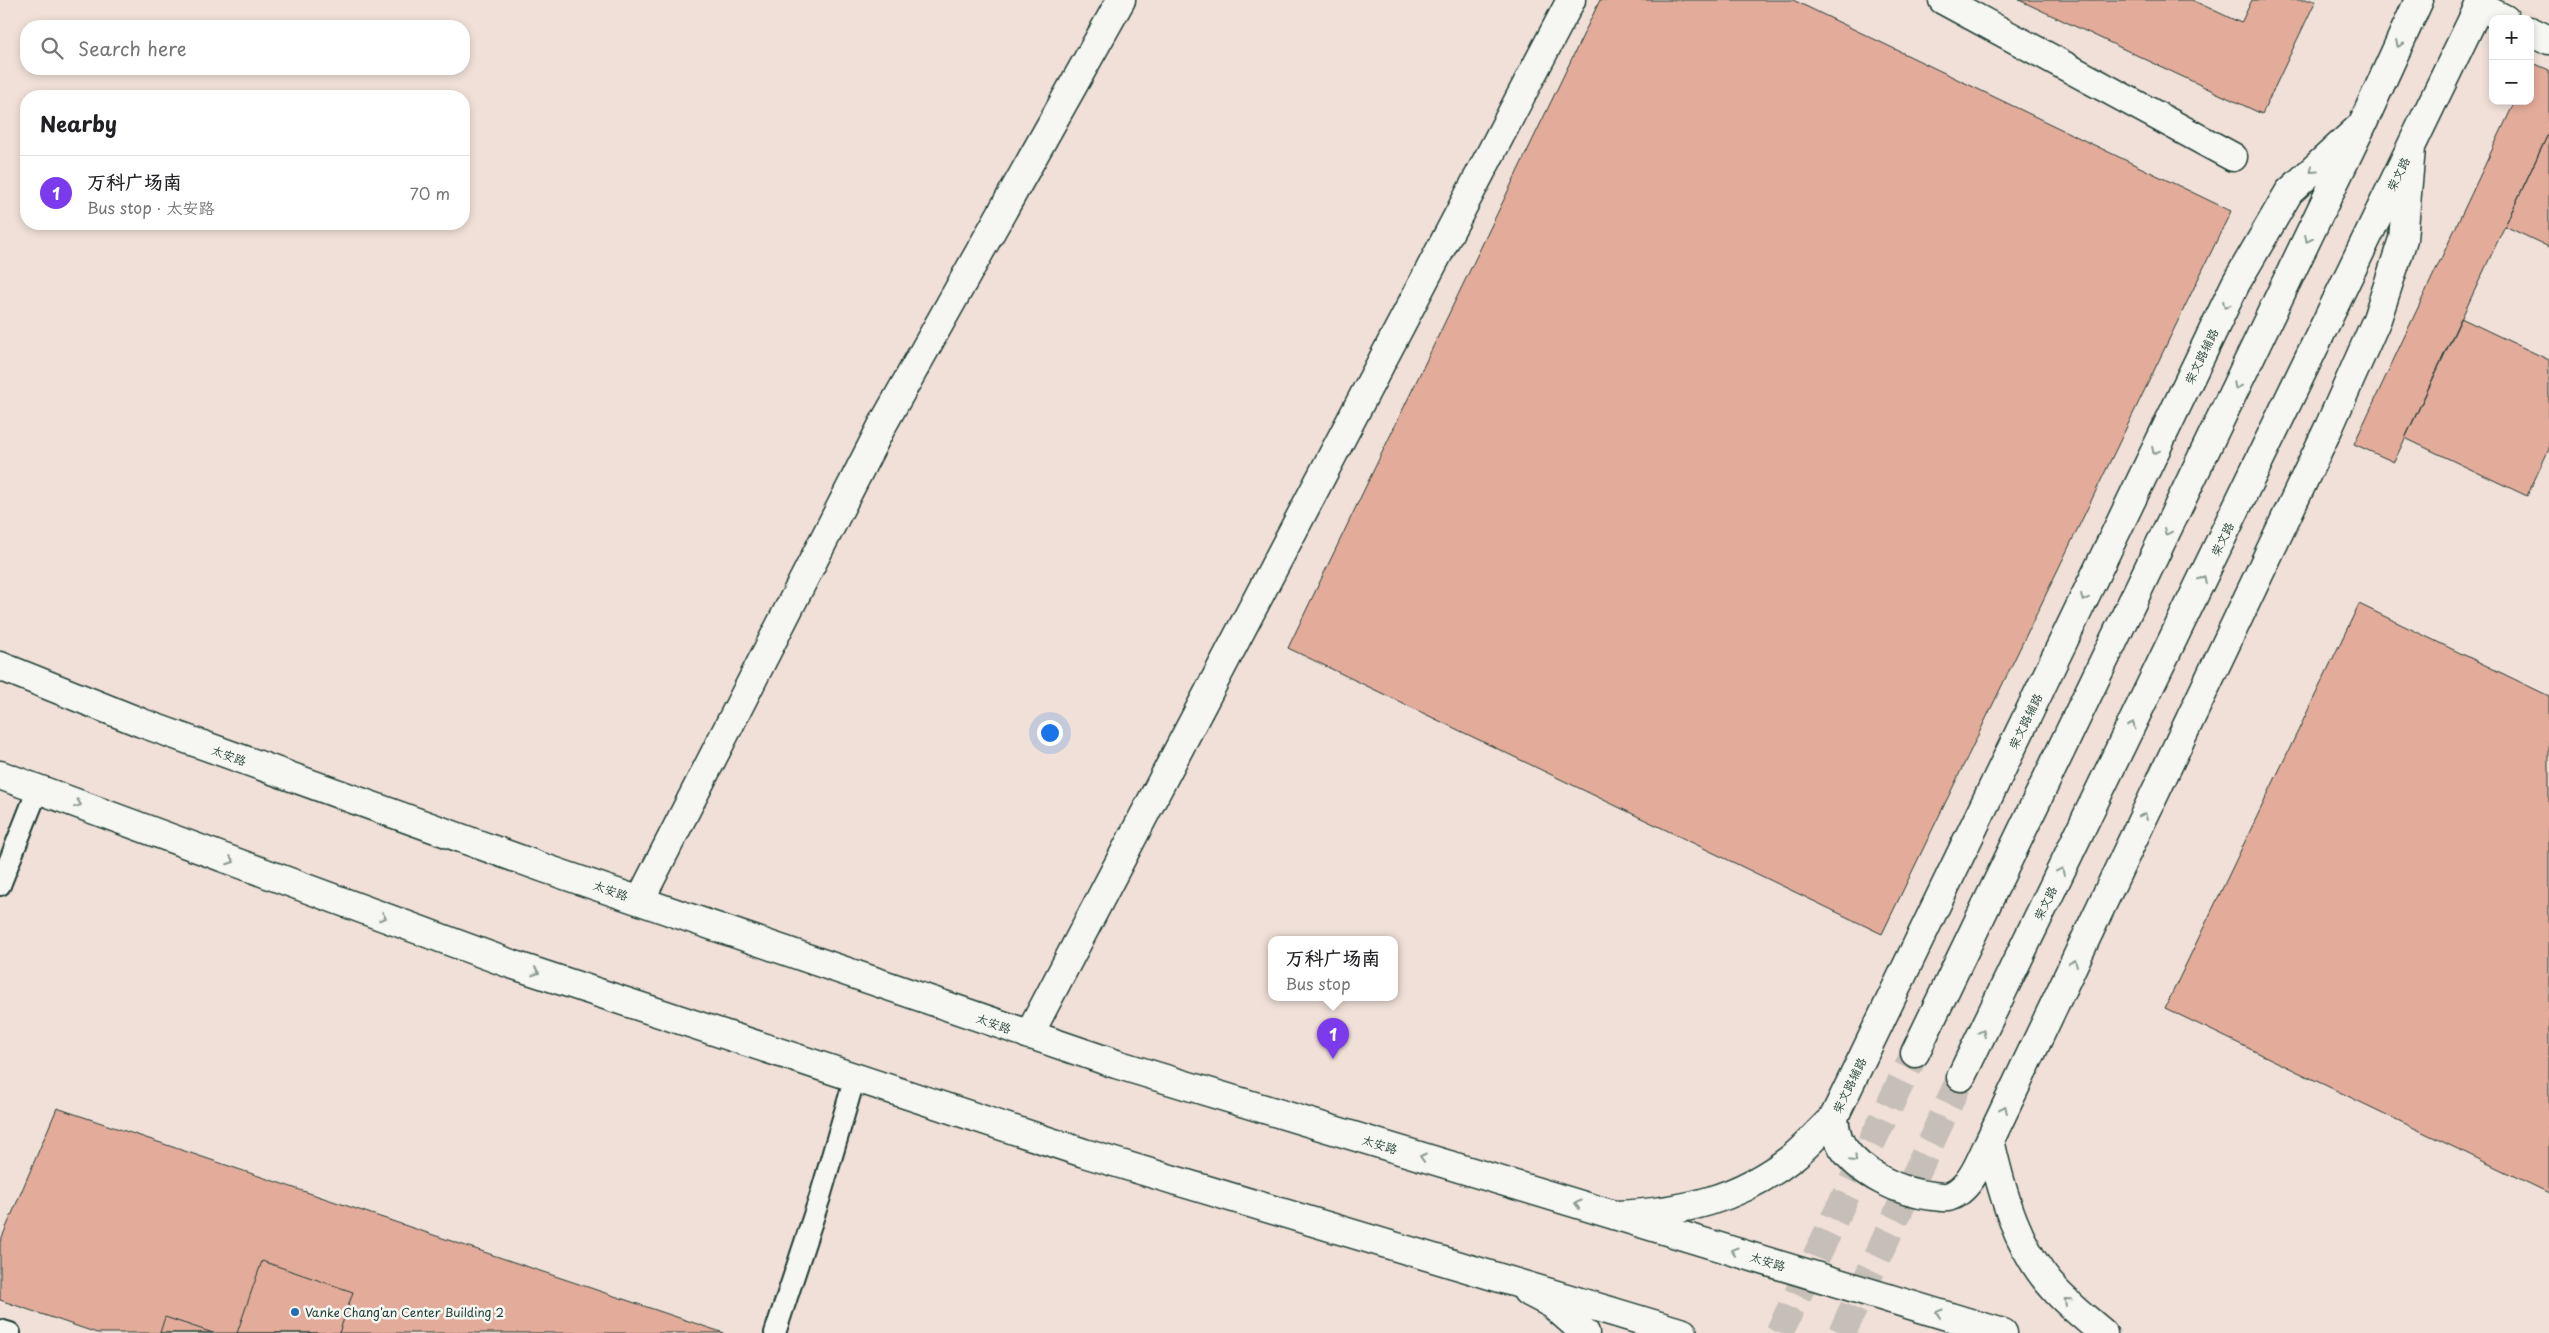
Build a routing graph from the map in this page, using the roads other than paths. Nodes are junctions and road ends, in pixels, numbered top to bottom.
1 (1121, 0) edge
2 (1571, 0) edge
3 (1943, 0) edge
4 (2419, 0) edge
5 (2481, 3) edge
6 (2499, 15) edge
7 (2534, 33) edge
8 (2549, 40) edge
9 (2362, 126) junction
10 (2411, 148) junction
11 (2233, 157) dead end
12 (0, 666) edge
13 (0, 775) edge
14 (38, 789) junction
15 (0, 885) edge
16 (640, 900) junction
17 (1029, 1035) junction
18 (1915, 1053) tunnel mouth
19 (855, 1076) junction
20 (1961, 1077) tunnel mouth
21 (1834, 1117) junction
22 (1990, 1140) junction
23 (1613, 1215) junction
24 (1502, 1278) junction
25 (0, 1330) edge
26 (10, 1333) edge
27 (775, 1333) edge
28 (1586, 1333) edge
29 (1684, 1333) edge
30 (2003, 1333) edge
31 (2103, 1333) edge

1 - 16 main road
2 - 17 main road
3 - 11 main road
4 -> 9 main road
5 - 6 main road
5 - 10 main road, 荣文路
7 - 8 main road
9 -> 18 main road
9 -> 21 main road, 荣文路辅路
20 -> 10 main road, 荣文路
22 -> 10 main road
12 - 16 main road, 太安路
13 - 14 main road
14 - 15 lane
14 -> 19 main road
16 - 17 main road, 太安路
23 -> 17 main road, 太安路
19 - 24 main road
19 - 27 lane
21 -> 22 main road
21 - 23 main road, 荣文路辅路
31 -> 22 main road
30 -> 23 main road, 太安路
24 - 28 main road
24 - 29 main road
25 - 26 lane

